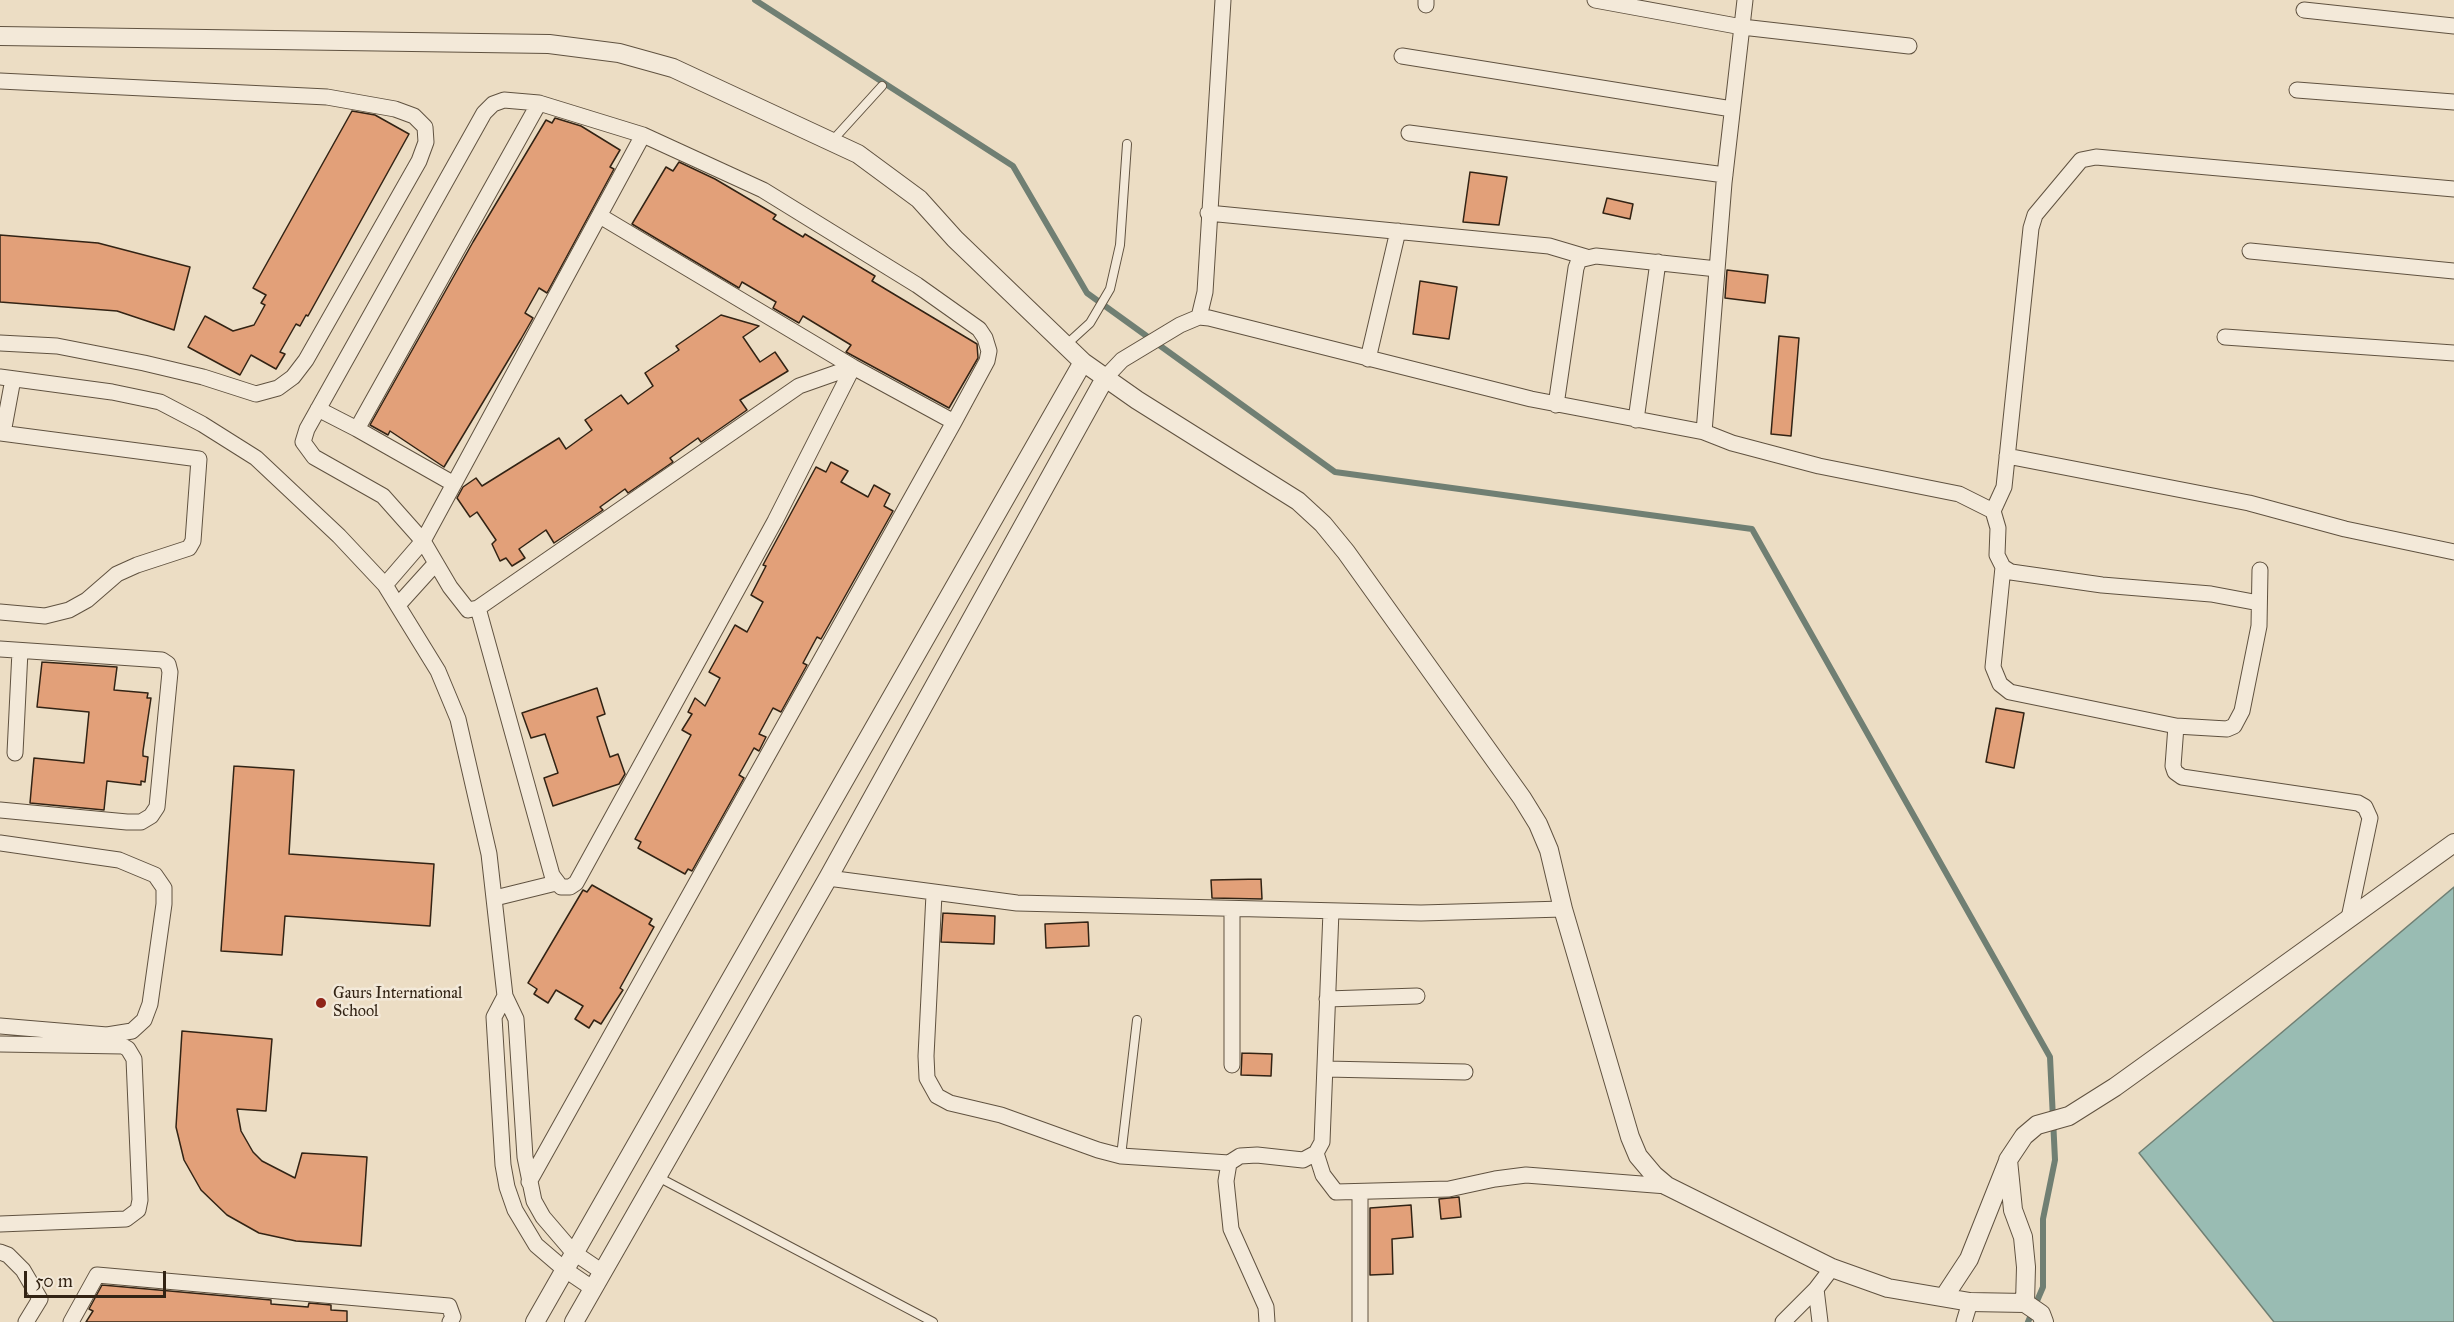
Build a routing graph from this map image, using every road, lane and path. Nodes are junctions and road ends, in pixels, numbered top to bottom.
1 (1223, 0) edge
2 (1595, 0) edge
3 (1745, 0) edge
4 (2304, 10) dead end
5 (2454, 26) edge
6 (1742, 27) junction
7 (0, 36) edge
8 (1909, 46) dead end
9 (1402, 56) dead end
10 (0, 81) edge
11 (882, 86) dead end
12 (2297, 90) dead end
13 (2454, 102) edge
14 (539, 103) junction
15 (1732, 109) junction
16 (1409, 133) dead end
17 (643, 135) junction
18 (831, 142) junction
19 (1127, 144) dead end
20 (1725, 176) junction
21 (2454, 189) edge
22 (1209, 213) junction
23 (600, 216) junction
24 (1398, 231) junction
25 (2250, 251) dead end
26 (1586, 257) junction
27 (1658, 262) junction
28 (1717, 269) junction
29 (2454, 271) edge
30 (1199, 317) junction
31 (2225, 337) dead end
32 (0, 343) edge
33 (1067, 344) junction
34 (2454, 353) edge
35 (1368, 359) junction
36 (1083, 362) junction
37 (854, 367) junction
38 (7, 378) edge
39 (1105, 378) junction
40 (1556, 405) junction
41 (318, 409) junction
42 (1636, 420) junction
43 (954, 422) junction
44 (357, 429) junction
45 (1704, 432) junction
46 (2, 433) edge
47 (2007, 456) junction
48 (454, 484) junction
49 (1993, 511) junction
50 (423, 541) junction
51 (2454, 552) edge
52 (436, 563) junction
53 (2003, 567) junction
54 (2260, 570) dead end
55 (385, 585) junction
56 (2259, 603) junction
57 (398, 605) junction
58 (478, 608) junction
59 (0, 612) edge
60 (0, 650) edge
61 (20, 651) junction
62 (2176, 726) junction
63 (15, 753) dead end
64 (0, 810) edge
65 (0, 843) edge
66 (2454, 843) edge
67 (828, 878) junction
68 (556, 883) junction
69 (934, 894) junction
70 (495, 898) junction
71 (1232, 909) junction
72 (1563, 909) junction
73 (1331, 911) junction
74 (2349, 918) junction
75 (505, 996) junction
76 (1417, 996) dead end
77 (1328, 999) junction
78 (1137, 1020) dead end
79 (0, 1026) edge
80 (0, 1044) edge
81 (1232, 1065) dead end
82 (1326, 1069) junction
83 (1465, 1072) dead end
84 (1316, 1153) junction
85 (1121, 1156) junction
86 (2008, 1160) junction
87 (1229, 1163) junction
88 (657, 1176) junction
89 (529, 1182) junction
90 (1667, 1186) junction
91 (1360, 1193) junction
92 (0, 1224) edge
93 (0, 1252) edge
94 (573, 1252) junction
95 (1832, 1268) junction
96 (564, 1269) junction
97 (601, 1271) junction
98 (592, 1288) junction
99 (1816, 1289) junction
100 (1944, 1297) junction
101 (1970, 1302) junction
102 (2025, 1303) junction
103 (2043, 1318) edge
104 (26, 1322) edge
105 (70, 1322) edge
106 (450, 1322) edge
107 (535, 1322) edge
108 (574, 1322) edge
109 (933, 1322) edge
110 (1267, 1322) edge
111 (1360, 1322) edge
112 (1782, 1322) edge
113 (1820, 1322) edge
114 (1964, 1322) edge

1 - 22 street
2 - 6 street
3 - 6 street
4 - 5 street
6 - 8 street
6 - 15 street
7 - 18 street
9 - 15 street
10 - 32 street
11 - 18 lane
12 - 13 street
14 - 17 street
14 - 41 street
14 - 44 street
15 - 20 street
16 - 20 street
17 - 23 street
17 - 43 street
18 - 33 street
19 - 33 lane
20 - 28 street
21 - 47 street
22 - 24 street
22 - 30 street
23 - 37 street
23 - 48 street
24 - 26 street
24 - 35 street
25 - 29 street
26 - 27 street
26 - 40 street
27 - 28 street
27 - 42 street
28 - 45 street
30 - 35 street
30 - 39 street
31 - 34 street
33 - 36 street
35 - 40 street
36 - 39 street
36 - 94 street
37 - 43 street
37 - 58 street
37 - 68 street
38 - 46 street
38 - 55 street
39 - 67 street
39 - 72 street
40 - 42 street
41 - 44 street
41 - 50 street
42 - 45 street
43 - 89 street
44 - 48 street
45 - 49 street
46 - 59 street
47 - 49 street
47 - 51 street
48 - 50 street
49 - 53 street
50 - 52 street
50 - 55 street
52 - 57 street
52 - 58 street
53 - 56 street
53 - 62 street
54 - 56 street
55 - 57 street
56 - 62 street
57 - 70 street
58 - 68 street
60 - 61 street
61 - 63 street
61 - 64 street
62 - 74 street
65 - 79 street
66 - 74 street
67 - 69 street
67 - 88 street
68 - 70 street
69 - 71 street
69 - 85 street
70 - 75 street
71 - 73 street
71 - 81 street
72 - 73 street
72 - 90 street
73 - 77 street
74 - 86 street
75 - 89 street
75 - 96 street
76 - 77 street
77 - 82 street
78 - 85 lane
80 - 92 street
82 - 83 street
82 - 84 street
84 - 87 street
84 - 91 street
85 - 87 street
86 - 100 street
86 - 102 street
87 - 110 street
88 - 97 street
88 - 109 lane
89 - 94 street
90 - 91 street
90 - 95 street
91 - 111 street
93 - 104 street
94 - 96 street
94 - 97 street
95 - 99 street
95 - 100 street
96 - 98 street
96 - 107 street
97 - 98 street
98 - 108 street
99 - 112 street
99 - 113 street
100 - 101 street
101 - 102 street
101 - 114 street
102 - 103 street
105 - 106 street

